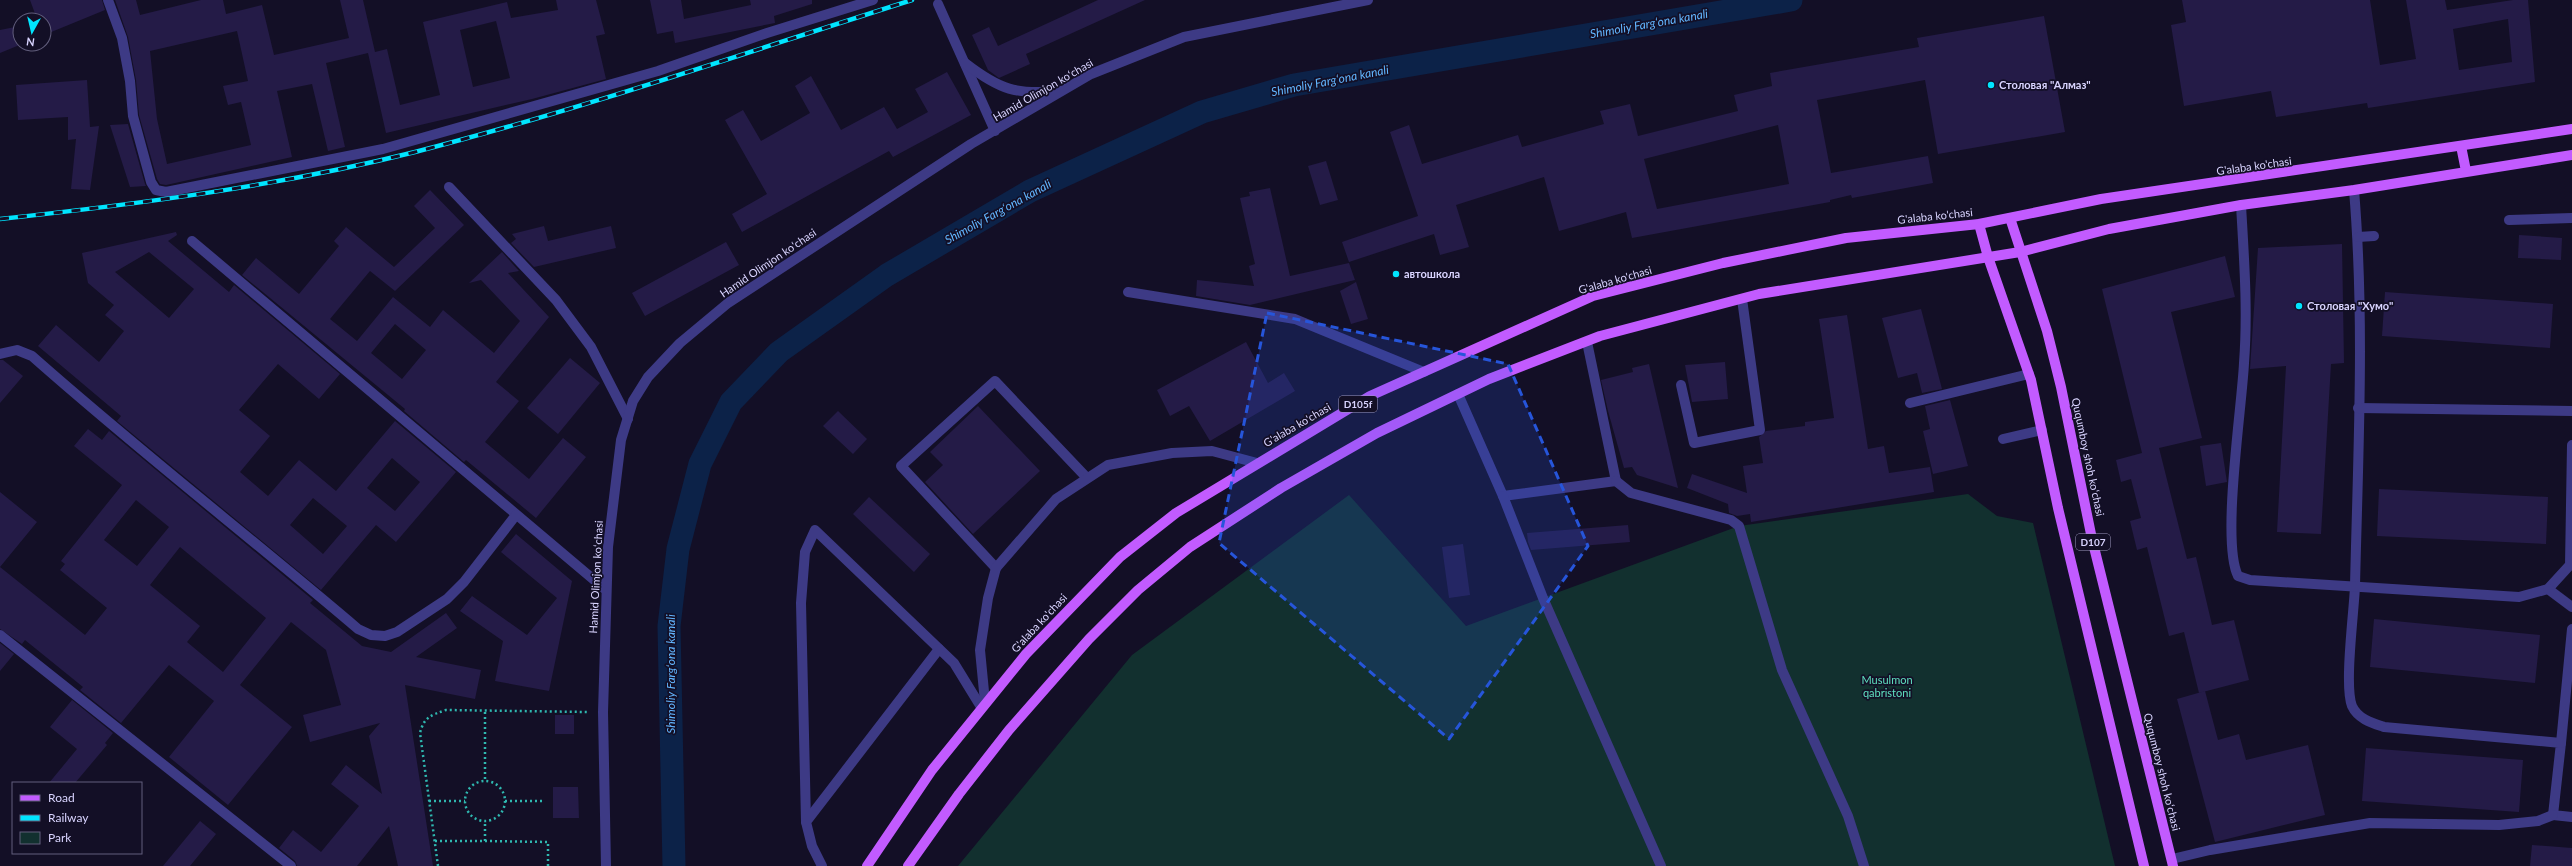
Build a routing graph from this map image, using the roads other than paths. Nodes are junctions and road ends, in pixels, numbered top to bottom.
1 (108, 0) edge
2 (873, 0) edge
3 (1368, 0) edge
4 (938, 4) dead end
5 (963, 61) junction
6 (1064, 90) junction
7 (2572, 129) edge
8 (994, 131) junction
9 (2461, 146) junction
10 (2572, 155) edge
11 (2466, 171) junction
12 (449, 187) dead end
13 (2354, 190) junction
14 (2241, 206) junction
15 (2010, 218) junction
16 (2572, 218) edge
17 (2509, 220) dead end
18 (1979, 224) junction
19 (2374, 236) dead end
20 (2358, 237) junction
21 (192, 241) dead end
22 (2020, 252) junction
23 (1988, 257) junction
24 (1128, 292) dead end
25 (1742, 299) junction
26 (1587, 342) junction
27 (0, 354) edge
28 (1424, 372) junction
29 (2029, 374) junction
30 (1681, 385) dead end
31 (1458, 394) junction
32 (1910, 403) dead end
33 (2358, 408) junction
34 (2572, 411) edge
35 (628, 419) junction
36 (2042, 430) junction
37 (2003, 439) dead end
38 (2572, 445) edge
39 (1257, 463) junction
40 (1087, 478) junction
41 (1616, 481) junction
42 (1503, 496) junction
43 (516, 515) junction
44 (2571, 565) edge
45 (996, 568) junction
46 (2355, 588) junction
47 (2548, 589) junction
48 (606, 590) junction
49 (2572, 607) edge
50 (2572, 629) edge
51 (0, 635) edge
52 (939, 649) junction
53 (983, 705) junction
54 (2561, 743) junction
55 (2553, 815) junction
56 (2572, 817) edge
57 (806, 822) junction
58 (2173, 863) edge
59 (291, 866) edge
60 (606, 866) edge
61 (822, 866) edge
62 (867, 866) edge
63 (908, 866) edge
64 (1661, 866) edge
65 (1864, 866) edge
66 (2144, 866) edge

1 - 2 street
3 - 6 street, Hamid Olimjon koʻchasi
4 - 5 street
5 - 6 street
5 - 8 street
6 - 8 street, Hamid Olimjon koʻchasi
7 - 9 main road, G'alaba ko'chasi / D105f
8 - 35 street, Hamid Olimjon koʻchasi
9 - 11 main road
9 - 15 main road, G'alaba ko'chasi / D105f
10 - 11 main road
11 - 13 main road
12 - 35 street
13 - 14 main road
13 - 20 street
14 - 22 main road
14 - 46 street
15 - 18 main road, G'alaba ko'chasi / D105f
15 - 22 main road, Ququmboy shoh koʻchasi / D107
16 - 17 street
18 - 23 main road, D107
18 - 28 main road, G'alaba ko'chasi / D105f
19 - 20 street
20 - 33 street
21 - 43 street
22 - 23 main road
22 - 58 main road, Ququmboy shoh koʻchasi / D107
23 - 25 main road
23 - 29 main road, D107
24 - 28 street
25 - 26 main road
25 - 30 street
26 - 31 main road
26 - 41 street
27 - 43 street
28 - 39 main road, G'alaba ko'chasi / D105f
29 - 32 street
29 - 36 main road, D107
31 - 42 street
31 - 63 main road
33 - 34 street
33 - 46 street
35 - 48 street, Hamid Olimjon koʻchasi
36 - 37 street
36 - 66 main road, D107
38 - 44 street
39 - 40 street
39 - 53 main road, G'alaba ko'chasi / D105f
40 - 45 street
40 - 45 street
41 - 42 street
41 - 65 street
42 - 64 street
43 - 48 street
44 - 47 street
45 - 53 street
46 - 47 street
46 - 54 street
47 - 49 street
48 - 60 street, Hamid Olimjon koʻchasi
50 - 54 street
51 - 59 street
52 - 53 street
52 - 57 street
52 - 57 street
53 - 62 main road, G'alaba ko'chasi / D105f
54 - 55 street
55 - 56 street
55 - 58 street
57 - 61 street

